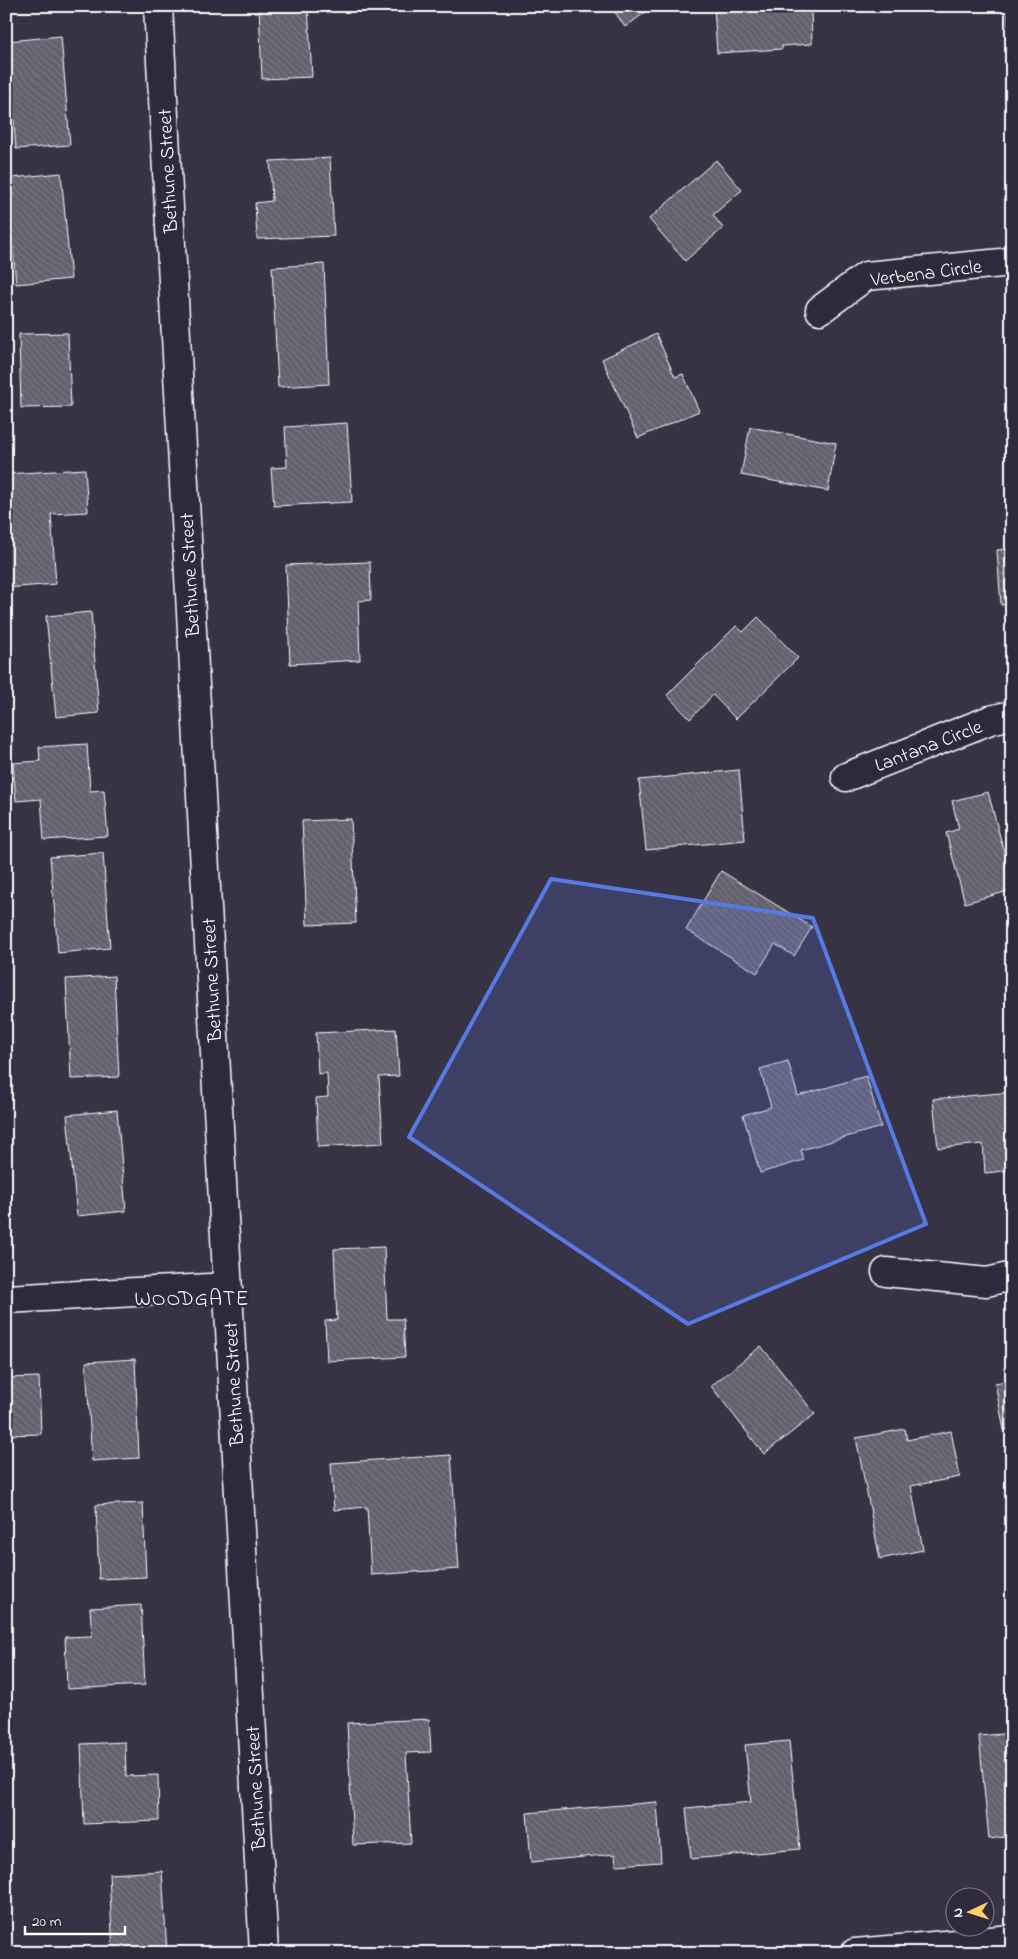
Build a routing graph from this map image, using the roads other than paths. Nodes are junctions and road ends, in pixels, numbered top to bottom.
1 (158, 6) edge
2 (1012, 262) edge
3 (820, 310) dead end
4 (1012, 715) edge
5 (846, 777) dead end
6 (886, 1272) dead end
7 (1012, 1276) edge
8 (228, 1287) junction
9 (6, 1299) edge
10 (1012, 1939) edge
11 (956, 1948) edge
12 (264, 1953) edge
13 (855, 1953) edge

1 - 8 street, Bethune Street
2 - 3 street, Verbena Circle
4 - 5 street, Lantana Circle
6 - 7 street
8 - 9 street
8 - 12 street, Bethune Street
10 - 11 street
11 - 13 street

